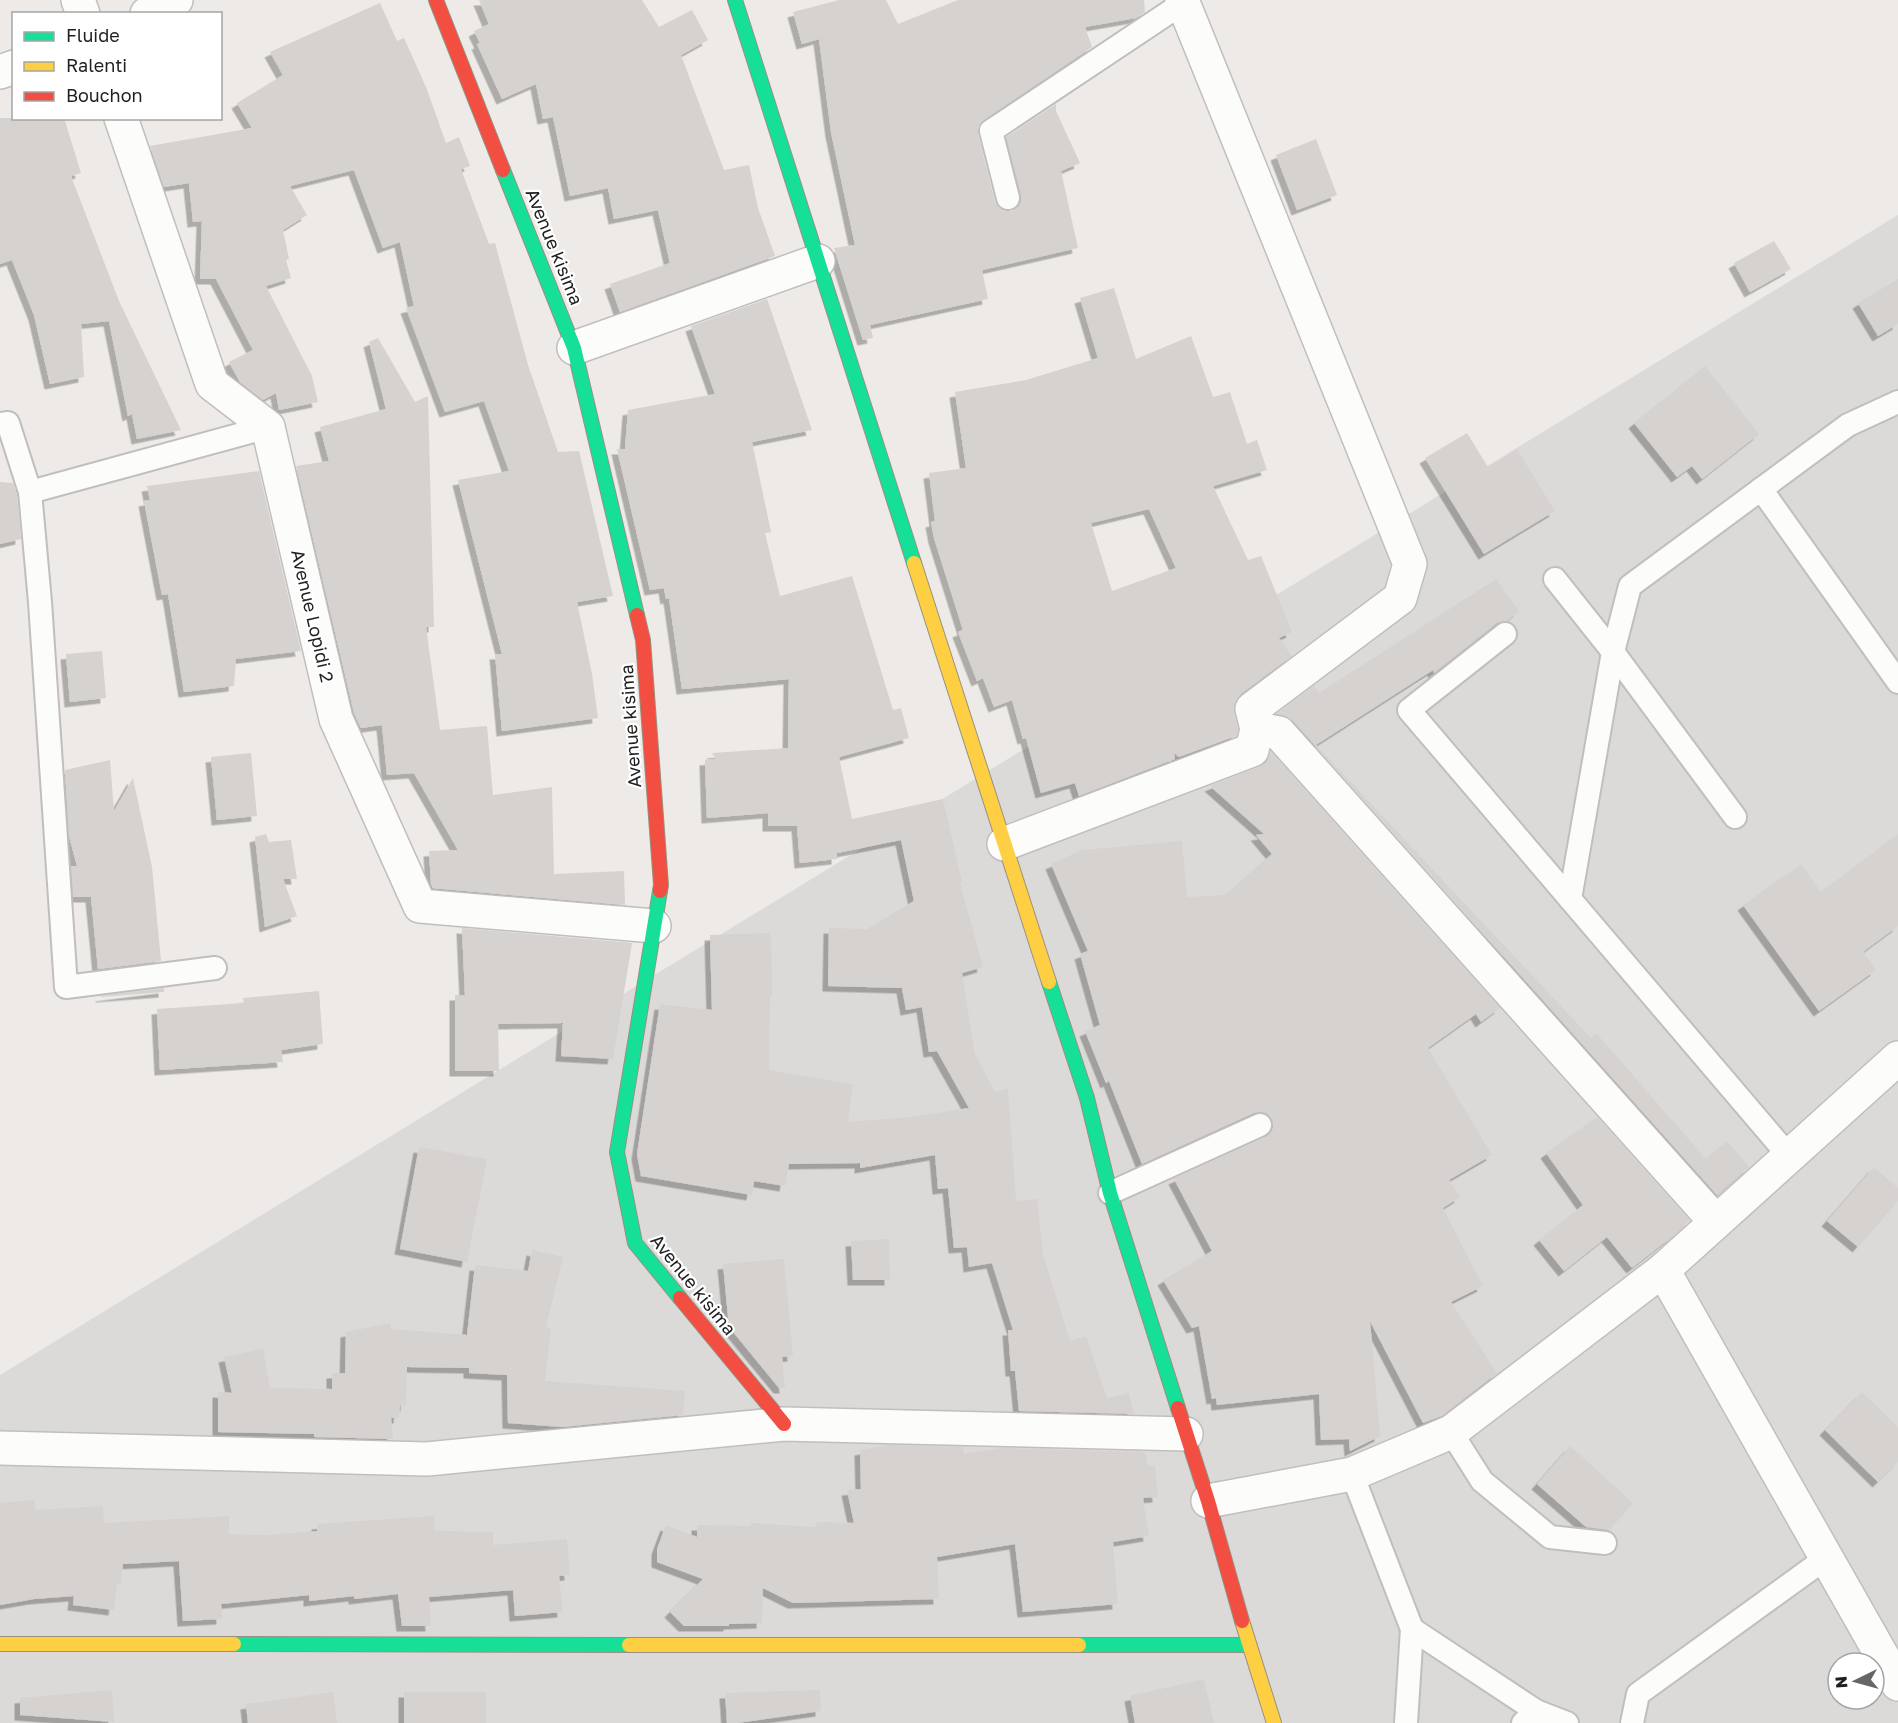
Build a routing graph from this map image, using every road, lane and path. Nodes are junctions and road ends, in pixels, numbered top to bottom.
1 (176, 0) edge
2 (436, 0) edge
3 (735, 0) edge
4 (1183, 1) edge
5 (151, 12) edge
6 (122, 120) edge
7 (1008, 198) dead end
8 (818, 261) junction
9 (574, 348) junction
10 (1898, 402) edge
11 (0, 424) edge
12 (268, 427) junction
13 (1761, 489) junction
14 (30, 492) junction
15 (1555, 579) dead end
16 (1505, 634) dead end
17 (1613, 652) junction
18 (1898, 682) edge
19 (1257, 729) junction
20 (1735, 817) dead end
21 (1004, 844) junction
22 (1570, 899) junction
23 (654, 926) junction
24 (215, 968) dead end
25 (1898, 1058) edge
26 (1260, 1125) dead end
27 (1789, 1156) junction
28 (1110, 1193) junction
29 (1716, 1222) junction
30 (1662, 1270) junction
31 (784, 1424) junction
32 (1451, 1432) junction
33 (1186, 1434) junction
34 (0, 1448) edge
35 (1352, 1474) junction
36 (1208, 1501) junction
37 (1605, 1543) dead end
38 (1826, 1558) junction
39 (1412, 1629) junction
40 (0, 1644) edge
41 (1249, 1645) junction
42 (1898, 1684) edge
43 (1530, 1717) edge
44 (1274, 1723) edge
45 (1406, 1723) edge
46 (1566, 1723) edge
47 (1632, 1723) edge

1 - 5 street
2 - 9 street, Avenue kisima
3 - 8 street
4 - 7 lane
4 - 19 street
6 - 12 street
8 - 9 street
8 - 21 street
9 - 23 street, Avenue kisima
10 - 13 lane
11 - 14 lane
12 - 14 lane
12 - 23 street, Avenue Lopidi 2
13 - 17 lane
13 - 18 lane
14 - 24 lane
15 - 17 lane
16 - 22 lane
17 - 20 lane
17 - 22 lane
19 - 21 street
19 - 29 street
21 - 28 street
22 - 27 lane
23 - 31 street, Avenue kisima
25 - 27 street
26 - 28 lane
27 - 29 street
28 - 33 street
29 - 30 street
30 - 32 street
30 - 38 street
31 - 33 street
31 - 34 street
32 - 35 street
32 - 37 lane
33 - 36 street
35 - 36 street
35 - 39 lane
36 - 41 street
38 - 42 street
38 - 47 lane
39 - 43 lane
39 - 45 lane
40 - 41 street
41 - 44 street
43 - 46 lane

